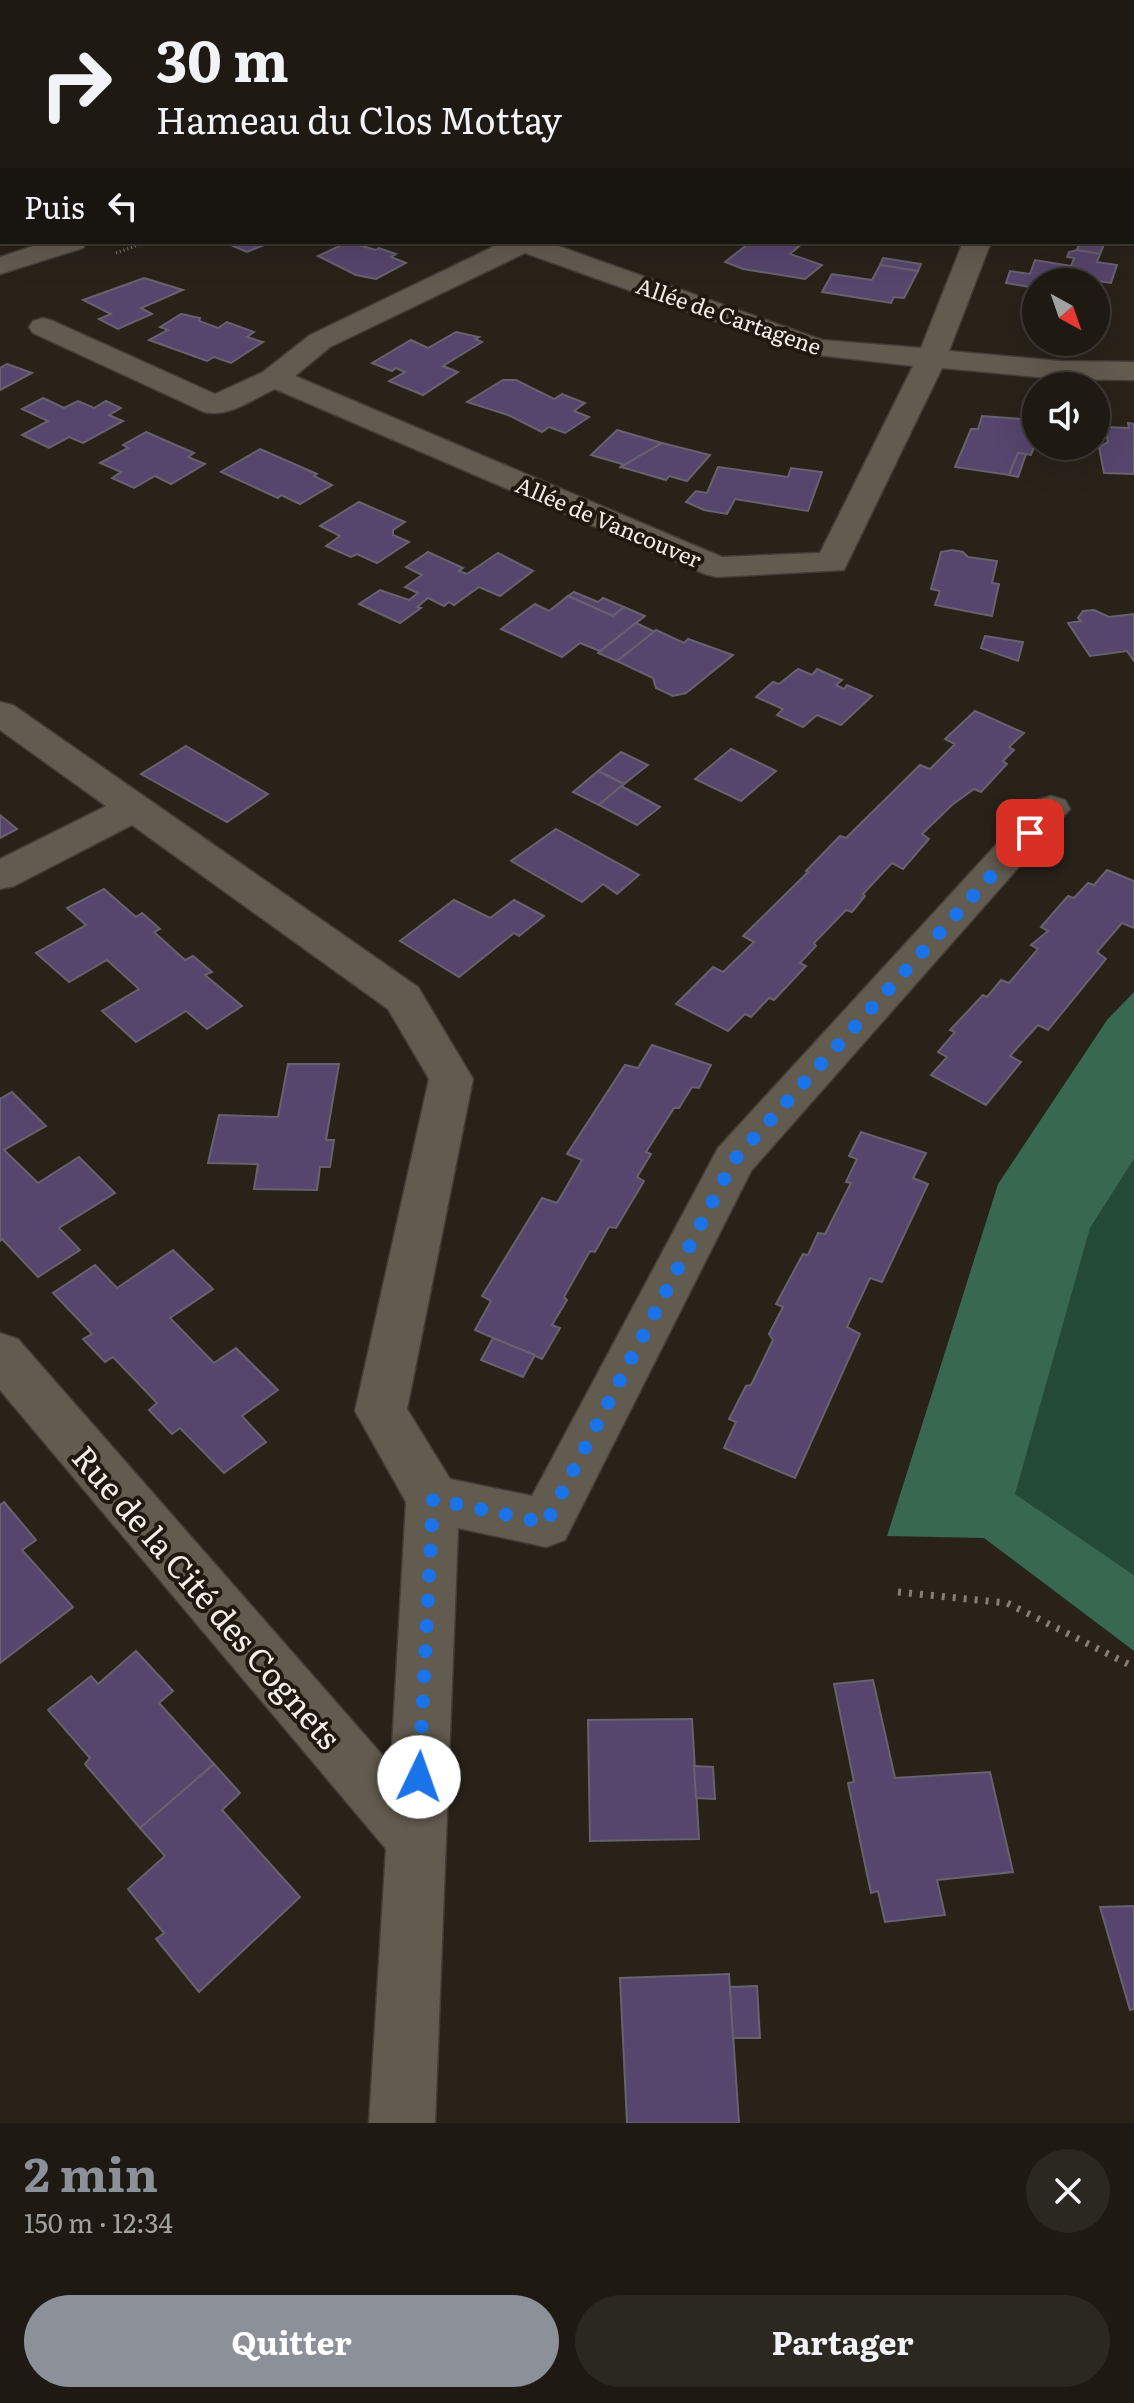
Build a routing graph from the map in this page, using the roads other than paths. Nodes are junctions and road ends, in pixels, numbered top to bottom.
1 (67, 244) edge
2 (518, 244) edge
3 (528, 244) edge
4 (976, 244) edge
5 (0, 266) edge
6 (43, 327) dead end
7 (932, 358) junction
8 (1134, 371) edge
9 (274, 378) junction
10 (0, 713) edge
11 (133, 808) junction
12 (1051, 809) dead end
13 (0, 876) edge
14 (0, 1354) edge
15 (433, 1499) junction
16 (416, 1839) junction
17 (402, 2123) edge

1 - 5 street
2 - 9 street
3 - 7 street, Allée de Cartagene
4 - 7 street
6 - 9 street
7 - 8 street, Allée de Cartagene
7 - 9 street, Allée de Vancouver
10 - 11 street
11 - 13 street
11 - 15 street
12 - 15 street
14 - 16 street, Rue de la Cité des Cognets
15 - 16 street
16 - 17 street

